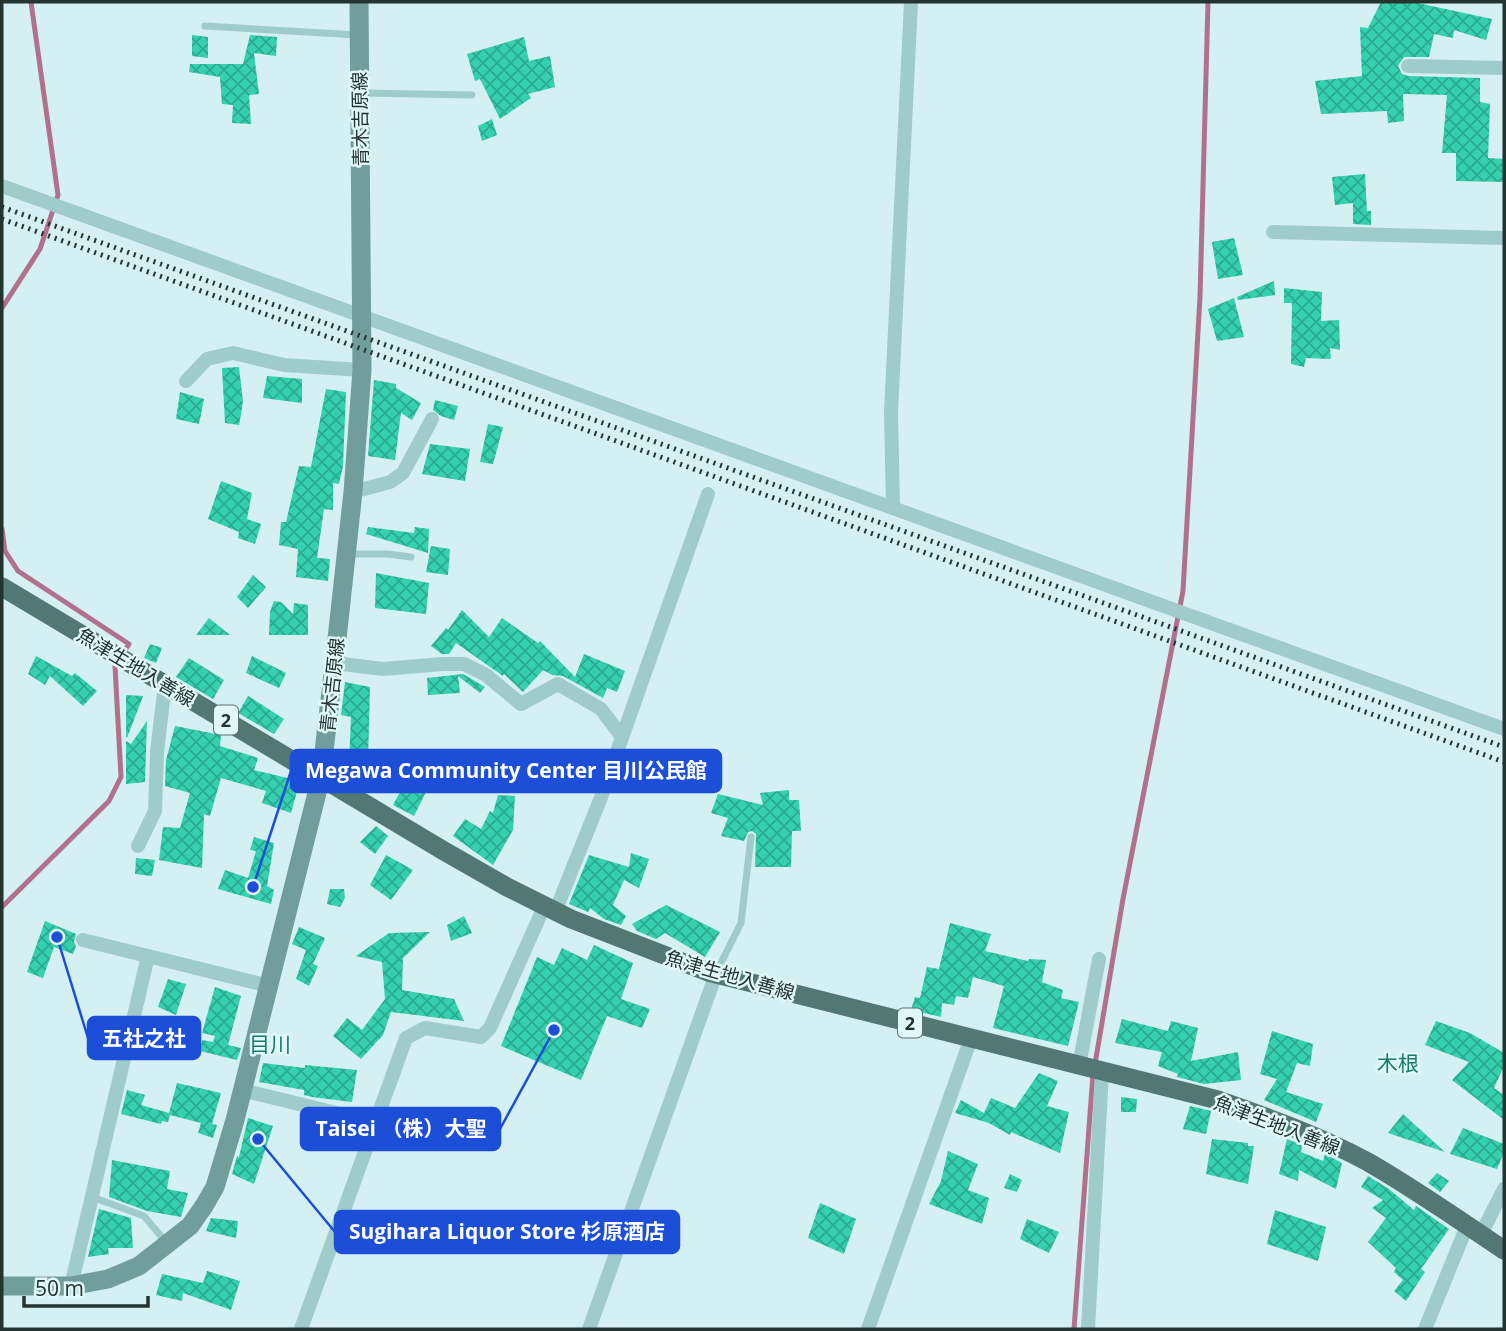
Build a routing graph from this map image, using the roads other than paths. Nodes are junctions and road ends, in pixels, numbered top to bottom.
1 (359, 2) edge
2 (911, 2) edge
3 (205, 26) dead end
4 (359, 35) junction
5 (1408, 66) dead end
6 (1504, 68) edge
7 (360, 93) junction
8 (472, 95) dead end
9 (2, 186) edge
10 (1273, 232) dead end
11 (1504, 238) edge
12 (363, 315) junction
13 (362, 370) junction
14 (186, 381) dead end
15 (432, 419) dead end
16 (353, 492) junction
17 (708, 494) dead end
18 (893, 506) junction
19 (346, 554) junction
20 (411, 557) dead end
21 (2, 587) edge
22 (334, 663) junction
23 (165, 684) junction
24 (1504, 729) edge
25 (622, 737) junction
26 (321, 777) junction
27 (751, 837) dead end
28 (138, 846) dead end
29 (549, 909) junction
30 (83, 940) dead end
31 (148, 956) junction
32 (1099, 959) dead end
33 (716, 974) junction
34 (269, 986) junction
35 (971, 1038) junction
36 (1079, 1066) junction
37 (1102, 1072) junction
38 (242, 1090) junction
39 (377, 1123) junction
40 (1504, 1189) edge
41 (92, 1197) junction
42 (1474, 1230) junction
43 (168, 1245) junction
44 (1504, 1250) edge
45 (2, 1286) edge
46 (71, 1286) junction
47 (301, 1329) edge
48 (589, 1329) edge
49 (868, 1329) edge
50 (1088, 1329) edge
51 (1425, 1329) edge

1 - 4 main road, 青木吉原線
2 - 18 street
3 - 4 lane
4 - 7 main road, 青木吉原線
5 - 6 street
7 - 8 lane
7 - 12 main road, 青木吉原線
9 - 12 street
10 - 11 street
12 - 13 main road, 青木吉原線
12 - 18 street
13 - 14 street
13 - 16 main road, 青木吉原線
15 - 16 street
16 - 19 main road, 青木吉原線
17 - 25 street
18 - 24 street
19 - 20 lane
19 - 22 main road, 青木吉原線
21 - 23 main road, 魚津生地入善線 / 2
22 - 25 street
22 - 26 main road, 青木吉原線
23 - 26 main road, 魚津生地入善線 / 2
23 - 28 street
25 - 29 street
26 - 29 main road, 魚津生地入善線 / 2
26 - 34 main road, 青木吉原線
27 - 33 lane
29 - 33 main road, 魚津生地入善線 / 2
29 - 39 street
30 - 31 street
31 - 34 street
31 - 41 street
32 - 36 street
33 - 35 main road, 魚津生地入善線 / 2
33 - 48 street
34 - 38 main road, 青木吉原線
35 - 36 main road, 魚津生地入善線 / 2
35 - 49 street
36 - 37 main road, 魚津生地入善線 / 2
37 - 42 main road, 魚津生地入善線 / 2
37 - 50 street
38 - 39 street
38 - 43 main road, 青木吉原線
39 - 47 street
40 - 42 street
41 - 43 lane
41 - 46 street
42 - 44 main road, 魚津生地入善線 / 2
42 - 51 street
43 - 46 main road, 青木吉原線
45 - 46 main road, 青木吉原線

